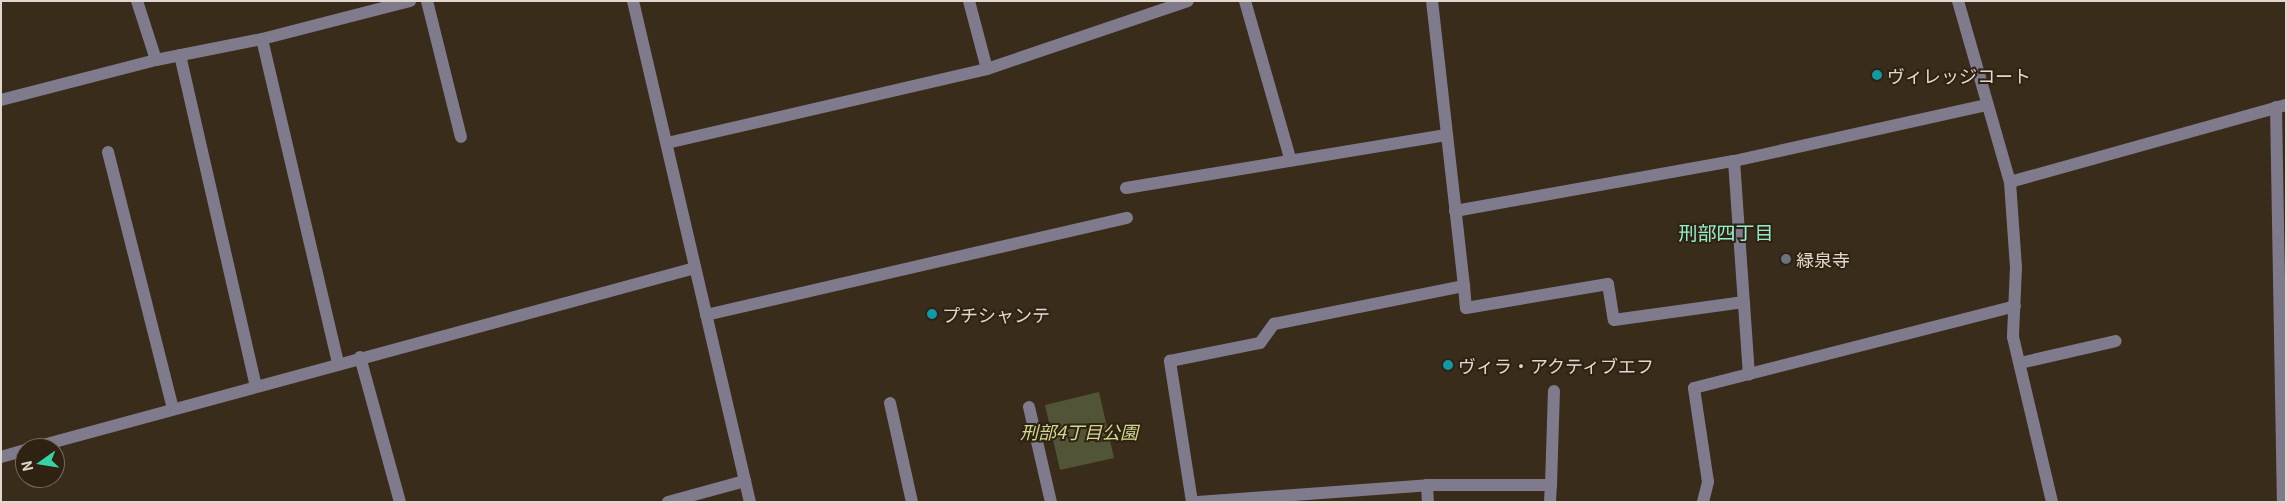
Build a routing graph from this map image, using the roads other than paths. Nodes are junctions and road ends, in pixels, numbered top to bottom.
1 (137, 1) edge
2 (410, 1) edge
3 (427, 1) edge
4 (632, 1) edge
5 (970, 1) edge
6 (1188, 1) edge
7 (1245, 1) edge
8 (1432, 1) edge
9 (1958, 1) edge
10 (384, 5) edge
11 (262, 38) junction
12 (180, 55) junction
13 (156, 60) junction
14 (987, 69) junction
15 (1, 100) edge
16 (1987, 105) junction
17 (2281, 106) edge
18 (1445, 135) junction
19 (461, 137) dead end
20 (667, 143) junction
21 (108, 152) dead end
22 (1291, 161) junction
23 (1734, 162) junction
24 (2010, 182) junction
25 (1126, 188) dead end
26 (1455, 211) junction
27 (1127, 218) dead end
28 (695, 268) junction
29 (1464, 286) junction
30 (1744, 302) junction
31 (2015, 306) junction
32 (706, 315) junction
33 (2116, 341) dead end
34 (360, 357) junction
35 (338, 363) junction
36 (2020, 363) junction
37 (1749, 374) junction
38 (256, 386) junction
39 (1554, 391) dead end
40 (890, 403) dead end
41 (1029, 407) dead end
42 (173, 409) junction
43 (65, 439) edge
44 (15, 453) edge
45 (1, 457) edge
46 (745, 481) junction
47 (1427, 485) junction
48 (1551, 485) junction
49 (400, 502) edge
50 (668, 502) edge
51 (750, 502) edge
52 (912, 502) edge
53 (1051, 502) edge
54 (1192, 502) edge
55 (1198, 502) edge
56 (1428, 502) edge
57 (1550, 502) edge
58 (1703, 502) edge
59 (2052, 502) edge
60 (2283, 502) edge

1 - 13 street
2 - 10 street
3 - 19 street
4 - 20 street
5 - 14 street
6 - 14 street
7 - 22 street
8 - 18 street
9 - 16 street
10 - 11 street
11 - 12 street
11 - 35 street
12 - 13 street
12 - 38 street
13 - 15 street
14 - 20 street
16 - 23 street
16 - 24 street
17 - 24 street
17 - 60 street
18 - 22 street
18 - 26 street
20 - 28 street
21 - 42 street
22 - 25 street
23 - 26 street
23 - 30 street
24 - 31 street
26 - 29 street
27 - 32 street
28 - 32 street
28 - 34 street
29 - 30 street
29 - 54 street
30 - 37 street
31 - 36 street
31 - 37 street
32 - 46 street
33 - 36 street
34 - 35 street
34 - 49 street
35 - 38 street
36 - 59 street
37 - 58 street
38 - 42 street
39 - 48 street
40 - 52 street
41 - 53 street
42 - 43 street
44 - 45 street
46 - 50 street
46 - 51 street
47 - 48 street
47 - 55 street
47 - 56 street
48 - 57 street

